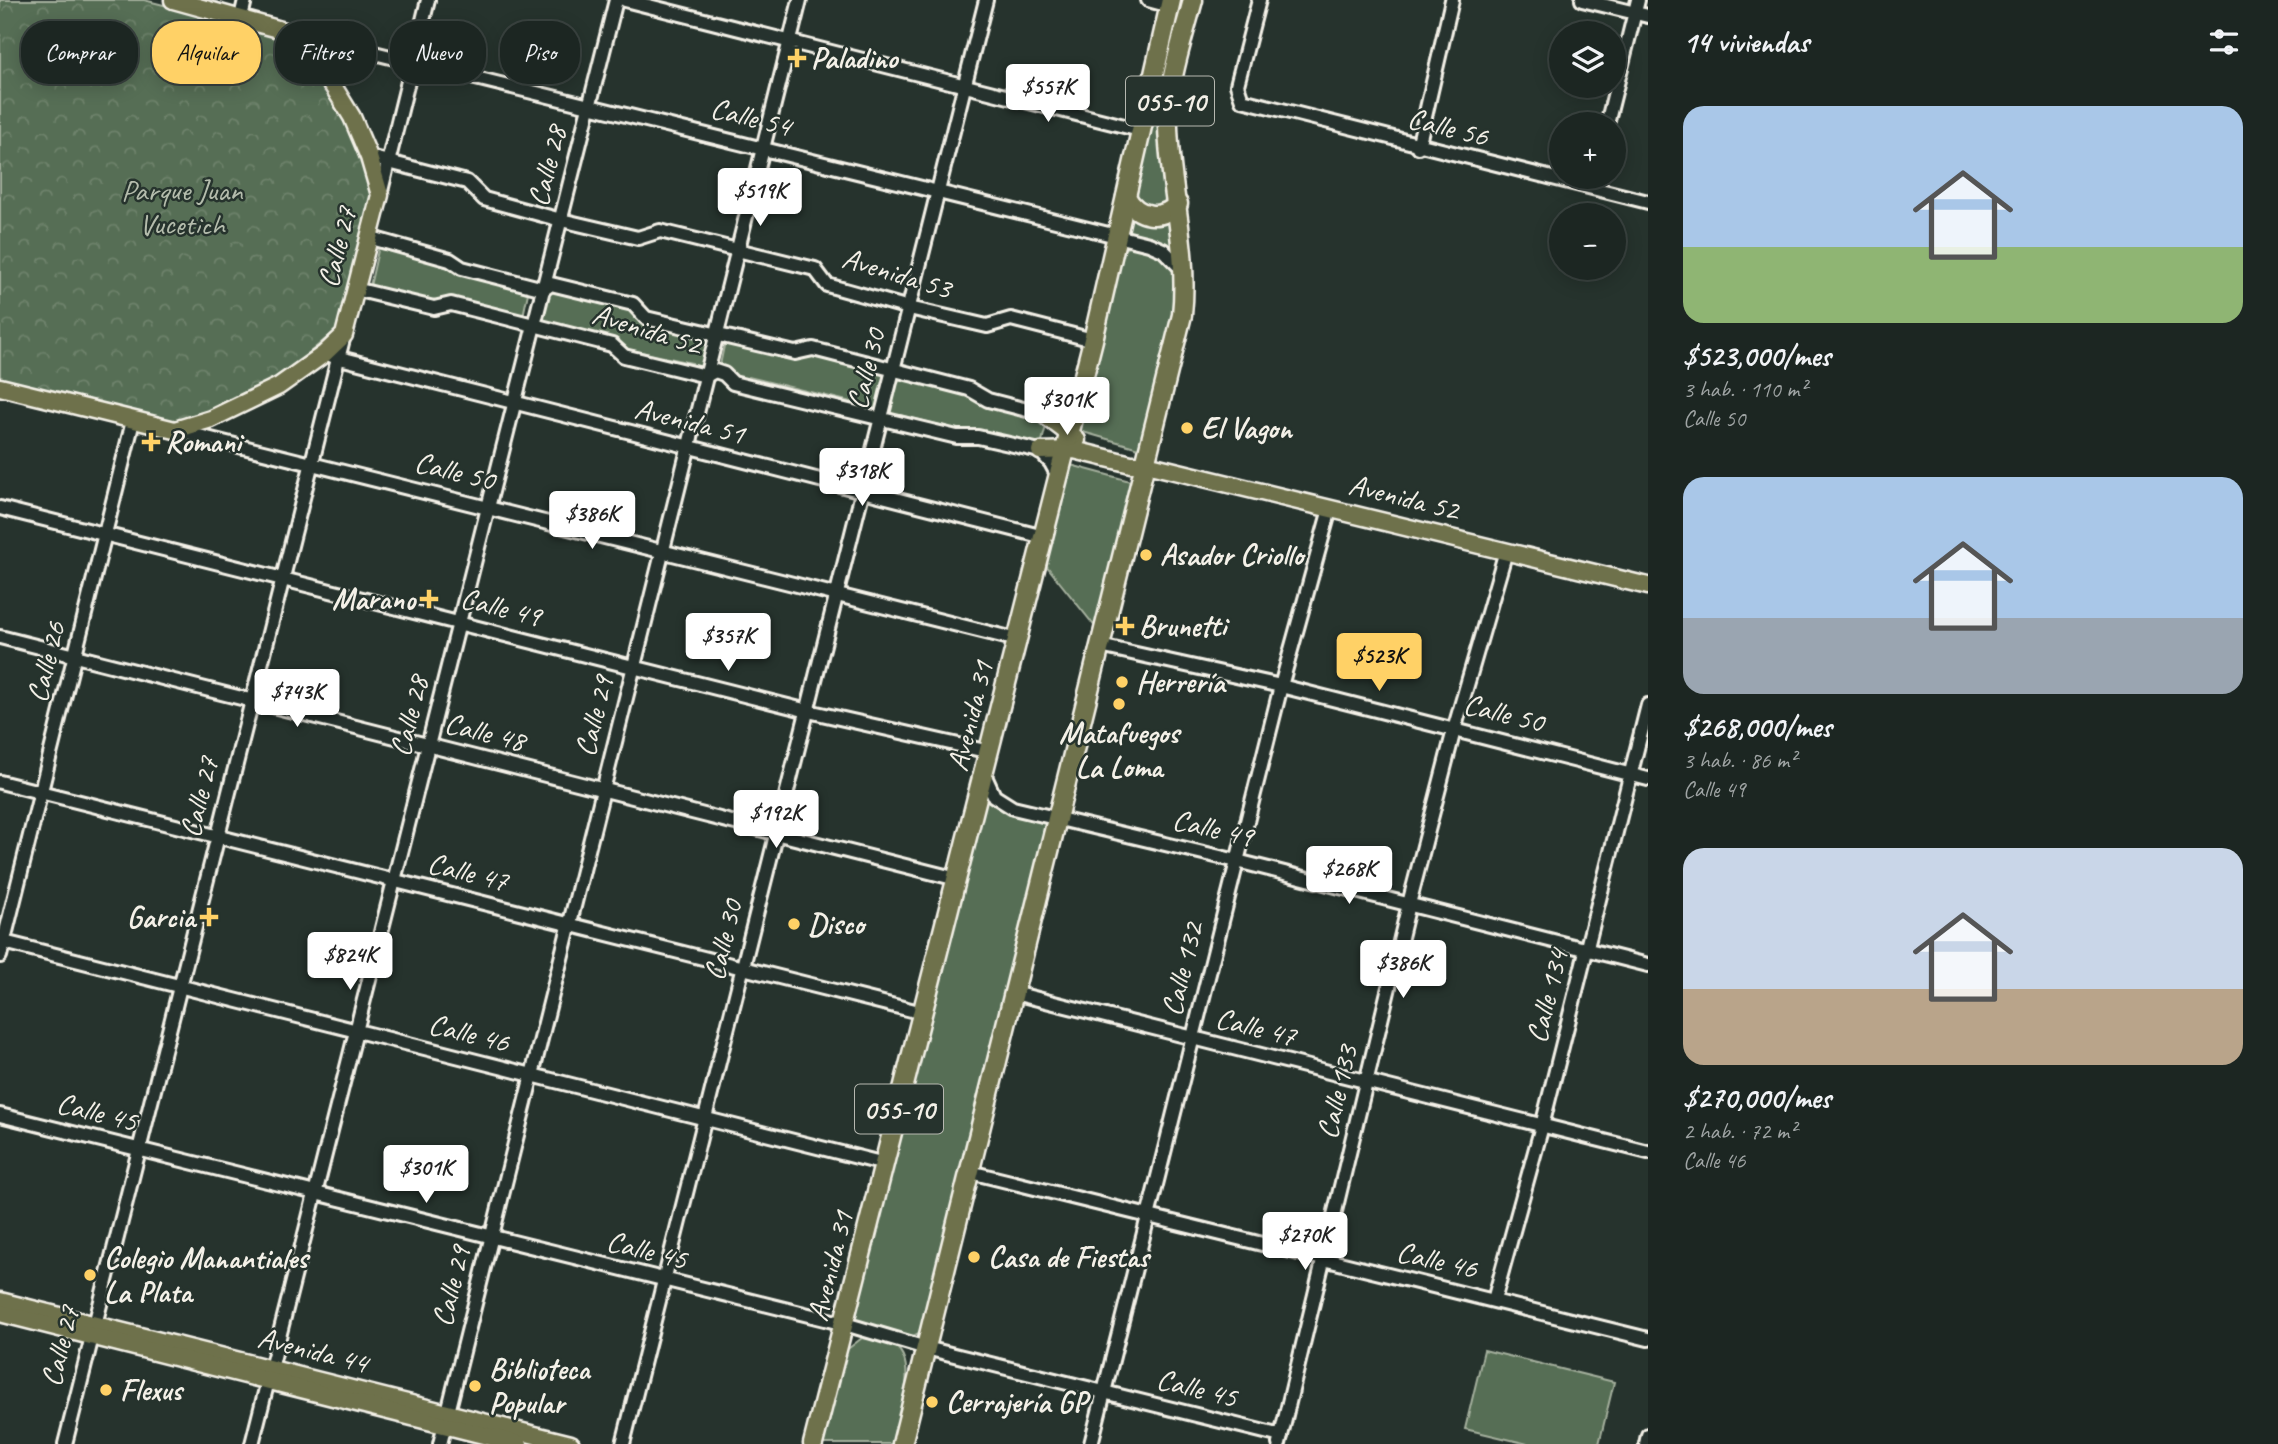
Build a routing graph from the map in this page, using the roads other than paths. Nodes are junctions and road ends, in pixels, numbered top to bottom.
1 (173, 0) edge
2 (245, 0) edge
3 (428, 0) edge
4 (616, 0) edge
5 (625, 0) edge
6 (800, 0) edge
7 (986, 0) edge
8 (1148, 0) edge
9 (1193, 0) edge
10 (1259, 0) edge
11 (1452, 0) edge
12 (1582, 0) edge
13 (1171, 3) edge
14 (1636, 7) edge
15 (1648, 16) edge
16 (241, 17) junction
17 (423, 21) edge
18 (275, 29) edge
19 (790, 42) junction
20 (486, 80) edge
21 (331, 84) edge
22 (407, 84) edge
23 (965, 86) junction
24 (590, 106) junction
25 (1610, 112) edge
26 (1140, 130) junction
27 (1418, 147) junction
28 (763, 149) junction
29 (369, 157) junction
30 (387, 162) junction
31 (1549, 174) edge
32 (1610, 189) edge
33 (938, 194) junction
34 (380, 195) junction
35 (1126, 197) junction
36 (1648, 202) edge
37 (1178, 204) junction
38 (561, 219) junction
39 (368, 237) junction
40 (1118, 238) junction
41 (738, 249) junction
42 (1185, 273) junction
43 (355, 289) junction
44 (544, 289) junction
45 (909, 308) junction
46 (534, 326) junction
47 (716, 336) junction
48 (343, 339) junction
49 (1093, 340) junction
50 (331, 356) junction
51 (357, 363) junction
52 (893, 370) junction
53 (706, 376) junction
54 (0, 387) edge
55 (1078, 402) junction
56 (515, 404) junction
57 (1043, 414) junction
58 (881, 420) junction
59 (133, 421) junction
60 (175, 430) junction
61 (1067, 443) junction
62 (688, 447) junction
63 (1040, 451) junction
64 (1146, 464) junction
65 (311, 465) junction
66 (1059, 478) junction
67 (863, 491) junction
68 (0, 508) edge
69 (488, 508) junction
70 (1331, 509) junction
71 (105, 534) junction
72 (1044, 537) junction
73 (662, 551) junction
74 (1506, 551) junction
75 (282, 579) junction
76 (1648, 586) edge
77 (835, 594) junction
78 (458, 624) junction
79 (0, 637) edge
80 (1018, 640) junction
81 (1100, 646) junction
82 (75, 656) junction
83 (633, 667) junction
84 (1281, 686) junction
85 (252, 701) junction
86 (1648, 705) edge
87 (808, 711) junction
88 (1454, 730) junction
89 (428, 745) junction
90 (990, 752) junction
91 (1630, 774) junction
92 (984, 775) junction
93 (1648, 779) edge
94 (0, 782) edge
95 (603, 789) junction
96 (41, 792) junction
97 (1056, 819) junction
98 (777, 833) junction
99 (218, 836) junction
100 (1237, 861) junction
101 (957, 879) junction
102 (395, 880) junction
103 (1409, 904) junction
104 (569, 924) junction
105 (2, 942) edge
106 (1586, 949) junction
107 (0, 956) edge
108 (1648, 965) edge
109 (743, 967) junction
110 (180, 987) junction
111 (1014, 993) junction
112 (923, 1013) junction
113 (357, 1032) junction
114 (1192, 1038) junction
115 (531, 1076) junction
116 (1366, 1082) junction
117 (0, 1115) edge
118 (705, 1120) junction
119 (1542, 1126) junction
120 (139, 1150) junction
121 (1648, 1152) edge
122 (885, 1164) junction
123 (970, 1171) junction
124 (316, 1194) junction
125 (1148, 1213) junction
126 (490, 1238) junction
127 (1326, 1260) junction
128 (664, 1282) junction
129 (1494, 1300) junction
130 (0, 1301) edge
131 (0, 1313) edge
132 (845, 1324) junction
133 (93, 1330) junction
134 (1648, 1339) edge
135 (926, 1348) junction
136 (268, 1374) junction
137 (1104, 1391) junction
138 (445, 1419) junction
139 (1648, 1435) edge
140 (1280, 1440) edge
141 (65, 1444) edge
142 (252, 1444) edge
143 (440, 1444) edge
144 (519, 1444) edge
145 (571, 1444) edge
146 (623, 1444) edge
147 (813, 1444) edge
148 (902, 1444) edge
149 (1091, 1444) edge
150 (1646, 1444) edge

1 - 16 main road, Calle 54
2 - 16 street
3 - 17 street, Calle 27
4 - 24 street, Calle 28
5 - 19 street
6 - 19 street, Calle 29
7 - 23 street, Calle 30
8 - 13 street
9 - 37 highway, 055-10
10 - 27 street, Calle 56
11 - 27 street
12 - 14 street
13 - 26 highway, Avenida 31 / 055-10
14 - 15 street
14 - 25 street
16 - 18 main road, Calle 54
19 - 23 street
19 - 28 street, Calle 29
20 - 24 street, Calle 54
21 - 29 main road
22 - 30 street, Calle 27
23 - 26 street
23 - 33 street, Calle 30
24 - 28 street, Calle 54
24 - 38 street, Calle 28
26 - 35 highway, Avenida 31 / 055-10
27 - 31 street, Calle 56
28 - 33 street, Calle 54
28 - 41 street, Calle 29
29 - 30 street, Avenida 53
29 - 34 main road
30 - 34 street, Calle 27
30 - 38 street, Avenida 53
32 - 36 street, Calle 56
33 - 40 street, Calle 54
33 - 45 street, Calle 30
34 - 39 main road, Calle 27
35 - 37 highway
35 - 40 highway, Avenida 31 / 055-10
37 - 42 highway, 055-10
38 - 41 street, Avenida 53
38 - 44 street, Calle 28
39 - 43 main road, Calle 27
39 - 44 street, Avenida 52
40 - 42 street, Calle 54
40 - 49 highway, Avenida 31 / 055-10
41 - 45 street, Avenida 53
41 - 47 street, Calle 29
42 - 64 highway, 055-10
43 - 46 street, Avenida 52
43 - 48 main road, Calle 27
44 - 46 street, Calle 28
44 - 47 street, Avenida 52
45 - 49 street, Avenida 53
45 - 52 street, Calle 30
46 - 53 street, Avenida 52
46 - 56 street, Calle 28
47 - 52 street, Avenida 52
47 - 53 street, Calle 29
48 - 50 main road
48 - 51 street
49 - 55 highway, Avenida 31 / 055-10
50 - 51 street, Avenida 51
50 - 60 main road
50 - 65 street, Calle 27
51 - 56 street, Avenida 51
52 - 57 street, Avenida 52
52 - 58 street, Calle 30
53 - 58 street, Avenida 52
53 - 62 street, Calle 29
54 - 59 main road, Calle 50
55 - 57 street
55 - 61 highway, Avenida 31 / 055-10
56 - 62 street, Avenida 51
56 - 69 street, Calle 28
57 - 61 main road, Avenida 52
57 - 63 main road
58 - 63 street, Avenida 52
58 - 67 street, Calle 30
59 - 60 main road, Calle 50
59 - 71 street, Calle 26
60 - 65 street, Calle 50
61 - 63 main road, Avenida 52
61 - 64 main road, Avenida 52
61 - 66 highway, Avenida 31 / 055-10
62 - 67 street, Avenida 51
62 - 73 street, Calle 29
63 - 66 street
64 - 70 main road, Avenida 52
64 - 81 highway, 055-10
65 - 69 street, Calle 50
65 - 75 street, Calle 27
66 - 72 highway, Avenida 31 / 055-10
67 - 72 street, Avenida 51
67 - 77 street, Calle 30
68 - 71 street, Calle 49
69 - 73 street, Calle 50
69 - 78 street, Calle 28
70 - 74 main road, Avenida 52
70 - 84 street, Calle 132
71 - 75 street, Calle 49
71 - 82 street, Calle 26
72 - 80 highway, Avenida 31 / 055-10
73 - 77 street, Calle 50
73 - 83 street, Calle 29
74 - 76 main road, Avenida 52
74 - 88 street, Calle 133
75 - 78 street, Calle 49
75 - 85 street, Calle 27
77 - 80 street, Calle 50
77 - 87 street, Calle 30
78 - 83 street, Calle 49
78 - 89 street, Calle 28
79 - 82 street, Calle 48
80 - 90 highway, Avenida 31 / 055-10
81 - 84 street, Calle 50
81 - 97 highway, 055-10
82 - 85 street, Calle 48
82 - 96 street, Calle 26
83 - 87 street, Calle 49
83 - 95 street, Calle 29
84 - 88 street, Calle 50
84 - 100 street, Calle 132
85 - 89 street, Calle 48
85 - 99 street, Calle 27
86 - 91 street, Calle 134
87 - 90 street, Calle 49
87 - 98 street, Calle 30
88 - 91 street, Calle 50
88 - 103 street, Calle 133
89 - 95 street, Calle 48
89 - 102 street, Calle 28
90 - 92 highway, Avenida 31 / 055-10
91 - 93 street, Calle 50
91 - 106 street, Calle 134
92 - 97 street, Calle 49
92 - 101 highway, Avenida 31 / 055-10
94 - 96 street, Calle 47
95 - 98 street, Calle 48
95 - 104 street, Calle 29
96 - 99 street, Calle 47
96 - 105 street, Calle 26
97 - 100 street, Calle 49
97 - 111 highway, 055-10
98 - 101 street, Calle 48
98 - 109 street, Calle 30
99 - 102 street, Calle 47
99 - 110 street, Calle 27
100 - 103 street, Calle 49
100 - 114 street, Calle 132
101 - 112 highway, Avenida 31 / 055-10
102 - 104 street, Calle 47
102 - 113 street, Calle 28
103 - 106 street, Calle 49
103 - 116 street, Calle 133
104 - 109 street, Calle 47
104 - 115 street, Calle 29
105 - 107 street, Calle 26
105 - 110 street, Calle 46
106 - 108 street, Calle 49
106 - 119 street, Calle 134
109 - 112 street, Calle 47
109 - 118 street, Calle 30
110 - 113 street, Calle 46
110 - 120 street, Calle 27
111 - 114 street, Calle 47
111 - 123 highway, 055-10
112 - 122 highway, Avenida 31 / 055-10
113 - 115 street, Calle 46
113 - 124 street, Calle 28
114 - 116 street, Calle 47
114 - 125 street, Calle 132
115 - 118 street, Calle 46
115 - 126 street, Calle 29
116 - 119 street, Calle 47
116 - 127 street, Calle 133
117 - 120 street, Calle 45
118 - 122 street, Calle 46
118 - 128 street, Calle 30
119 - 121 street, Calle 47
119 - 129 street, Calle 134
120 - 124 street, Calle 45
120 - 133 street, Calle 27
122 - 132 highway, Avenida 31 / 055-10
123 - 125 street, Calle 46
123 - 135 highway, 055-10
124 - 126 street, Calle 45
124 - 136 street, Calle 28
125 - 127 street, Calle 46
125 - 137 street, Calle 132
126 - 128 street, Calle 45
126 - 138 street, Calle 29
127 - 129 street, Calle 46
127 - 140 street, Calle 133
128 - 132 street, Calle 45
128 - 146 street, Calle 30
129 - 134 street, Calle 46
130 - 133 main road, Avenida 44
131 - 133 main road, Avenida 44
132 - 135 street, Calle 45
132 - 147 highway, Avenida 31 / 055-10
133 - 136 main road, Avenida 44
133 - 141 street, Calle 27
135 - 137 street, Calle 45
135 - 148 highway, 055-10
136 - 138 main road, Avenida 44
136 - 142 street, Calle 28
137 - 140 street, Calle 45
137 - 149 street, Calle 132
138 - 143 street, Calle 29
138 - 144 main road, Avenida 44
138 - 145 main road, Avenida 44
139 - 150 street

